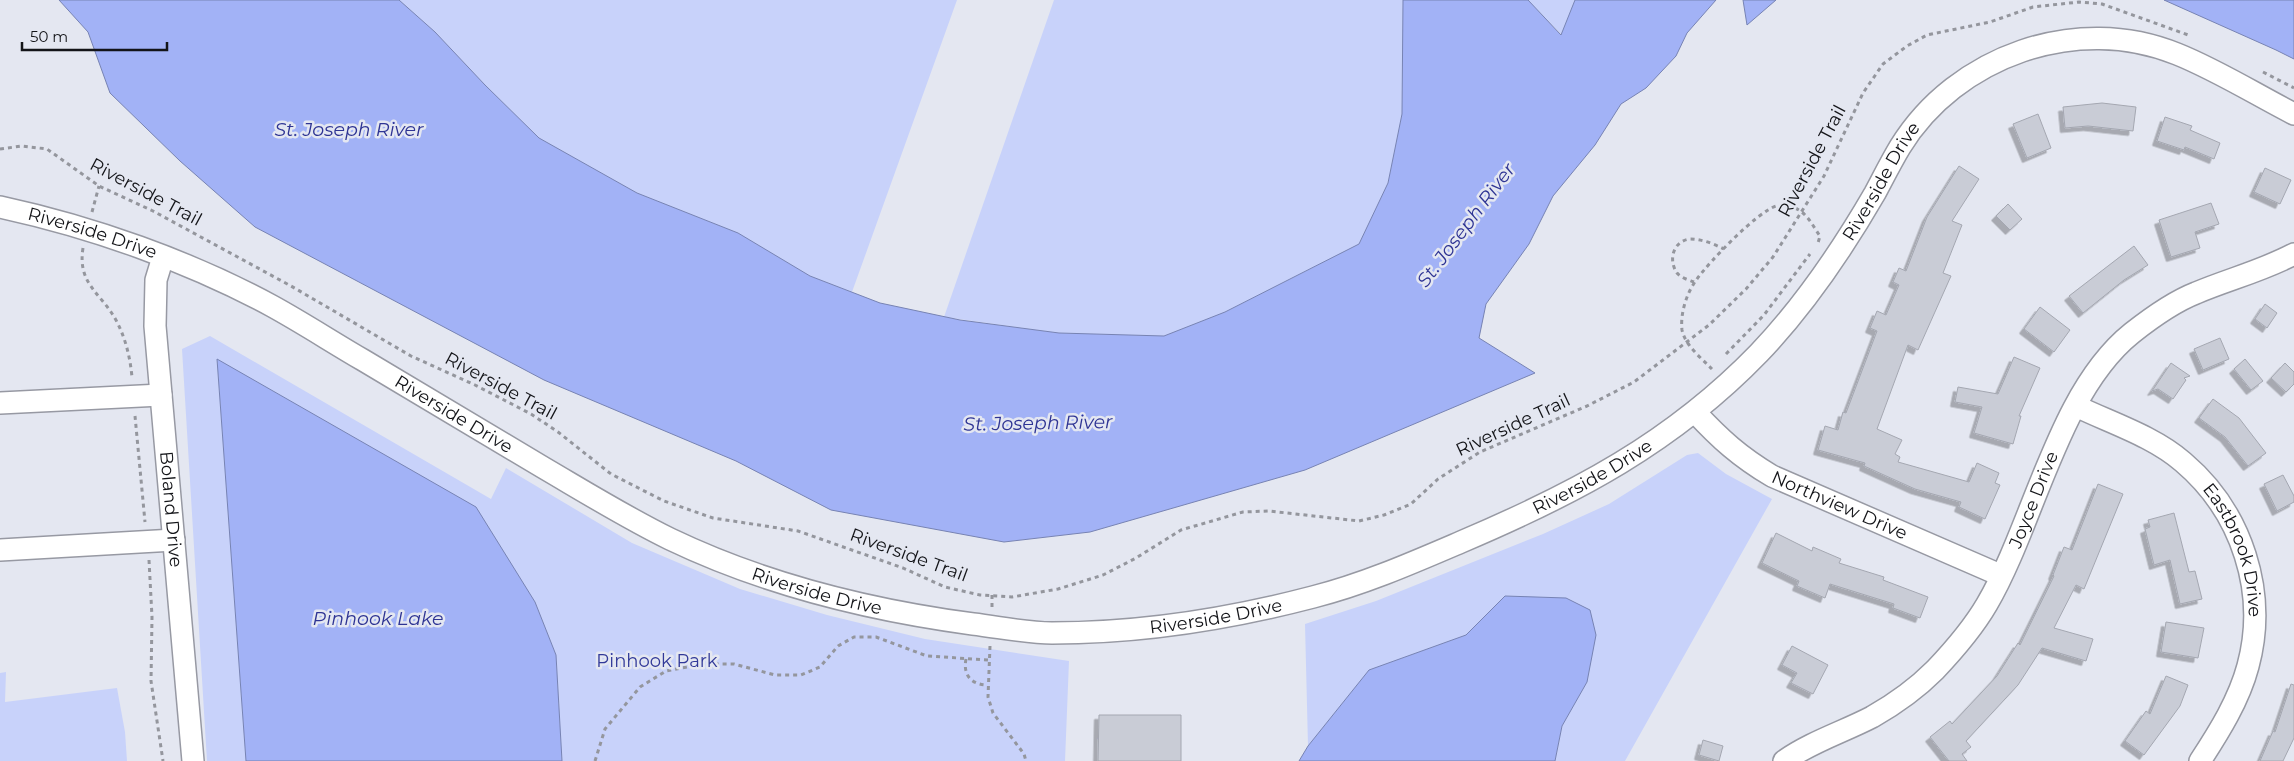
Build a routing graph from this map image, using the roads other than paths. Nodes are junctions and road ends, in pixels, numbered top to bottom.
1 (2294, 114) edge
2 (0, 207) edge
3 (2294, 255) edge
4 (163, 257) junction
5 (161, 395) junction
6 (0, 402) edge
7 (2076, 406) junction
8 (1695, 412) junction
9 (174, 540) junction
10 (0, 550) edge
11 (2000, 575) junction
12 (193, 761) edge
13 (1784, 761) edge
14 (2200, 761) edge

1 - 8 street, Riverside Drive
2 - 4 street, Riverside Drive
3 - 7 street, Joyce Drive
4 - 5 street, Boland Drive
4 - 8 street, Riverside Drive
5 - 6 street
5 - 9 street, Boland Drive
7 - 11 street, Joyce Drive
7 - 14 street, Eastbrook Drive
8 - 11 street, Northview Drive
9 - 10 street
9 - 12 street, Boland Drive
11 - 13 street, Joyce Drive

